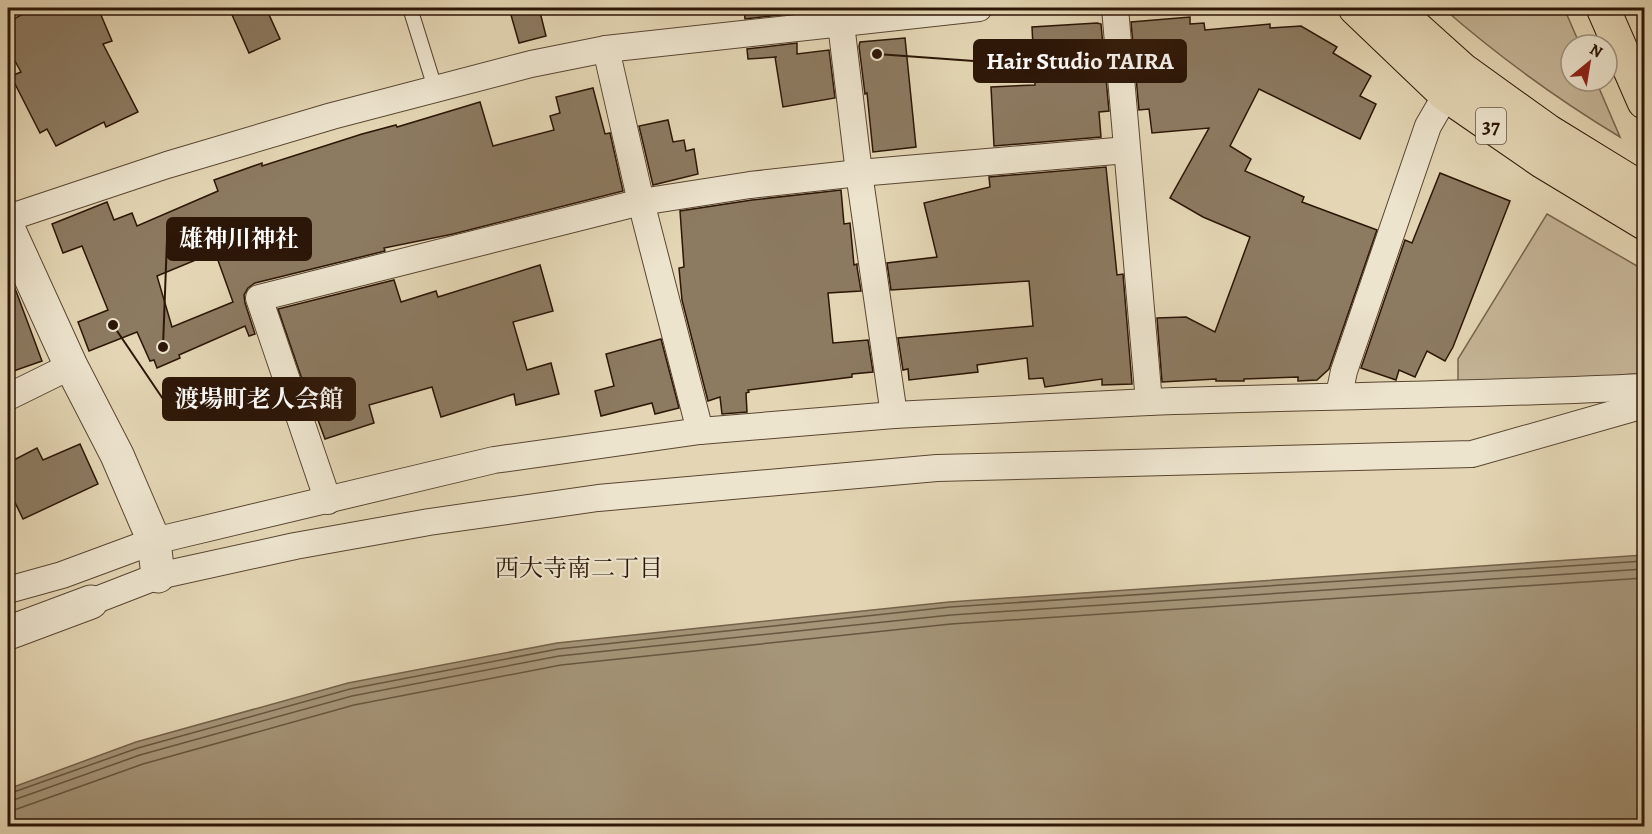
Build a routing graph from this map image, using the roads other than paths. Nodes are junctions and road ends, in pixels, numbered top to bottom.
1 (410, 8) edge
2 (980, 8) edge
3 (1115, 8) edge
4 (1354, 8) edge
5 (1394, 8) edge
6 (1606, 14) edge
7 (841, 24) junction
8 (606, 49) junction
9 (435, 88) junction
10 (1446, 95) junction
11 (1644, 102) edge
12 (1127, 150) junction
13 (859, 173) junction
14 (1644, 190) edge
15 (641, 201) junction
16 (8, 218) edge
17 (1644, 223) edge
18 (8, 228) edge
19 (71, 366) junction
20 (1644, 387) edge
21 (1340, 395) junction
22 (8, 397) edge
23 (1149, 402) junction
24 (1644, 405) edge
25 (894, 415) junction
26 (700, 431) junction
27 (328, 501) junction
28 (154, 541) junction
29 (158, 576) junction
30 (8, 590) edge
31 (91, 602) joint
32 (8, 633) edge

1 - 9 lane
2 - 7 street
3 - 12 street
4 - 10 main road, 37
5 - 14 main road, 37
6 - 11 main road
7 - 8 street
7 - 13 street
8 - 9 street
8 - 15 street
9 - 16 street
10 - 17 main road, 37
10 - 21 street
12 - 13 street
12 - 23 street
13 - 15 street
13 - 25 street
15 - 26 street
15 - 27 street
18 - 19 street
19 - 22 street
19 - 28 street
20 - 21 street
21 - 23 street
23 - 25 street
24 - 29 street
25 - 26 street
26 - 27 street
27 - 28 street
28 - 29 street
28 - 30 street
29 - 31 street
31 - 32 street

